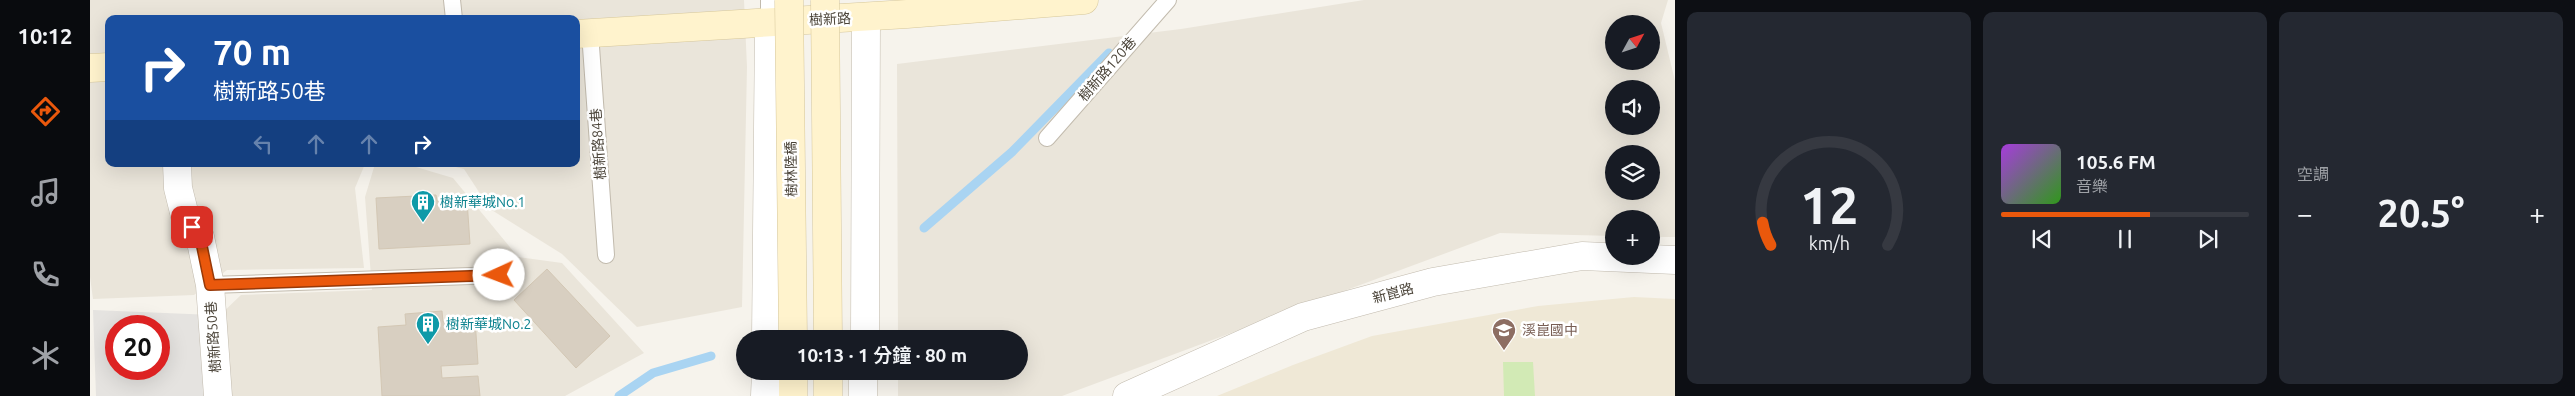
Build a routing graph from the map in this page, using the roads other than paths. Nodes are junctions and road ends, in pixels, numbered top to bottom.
1 (452, 0) edge
2 (789, 0) edge
3 (825, 0) edge
4 (1084, 0) edge
5 (1168, 0) edge
6 (866, 9) edge
7 (769, 11) edge
8 (454, 15) edge
9 (583, 34) edge
10 (105, 67) edge
11 (90, 68) edge
12 (1047, 138) dead end
13 (177, 167) edge
14 (606, 255) dead end
15 (1675, 260) edge
16 (499, 275) dead end
17 (210, 285) junction
18 (766, 330) edge
19 (793, 330) edge
20 (828, 330) edge
21 (866, 330) edge
22 (766, 380) edge
23 (864, 380) edge
24 (869, 380) edge
25 (218, 396) edge
26 (765, 396) edge
27 (863, 396) edge
28 (877, 396) edge
29 (1127, 396) edge

1 - 8 lane
2 - 19 main road, 樹林陸橋, bridge
3 - 20 main road, bridge
4 - 6 main road, 樹新路
5 - 12 lane, 樹新路120巷
6 - 7 main road, 樹新路
6 - 21 street
7 - 9 main road, 樹新路
7 - 18 street
9 - 14 lane, 樹新路84巷
10 - 11 main road
13 - 17 street, 樹新路50巷
15 - 29 street, 新崑路
16 - 17 lane
17 - 25 street, 樹新路50巷
22 - 26 street
23 - 27 street
24 - 28 street

